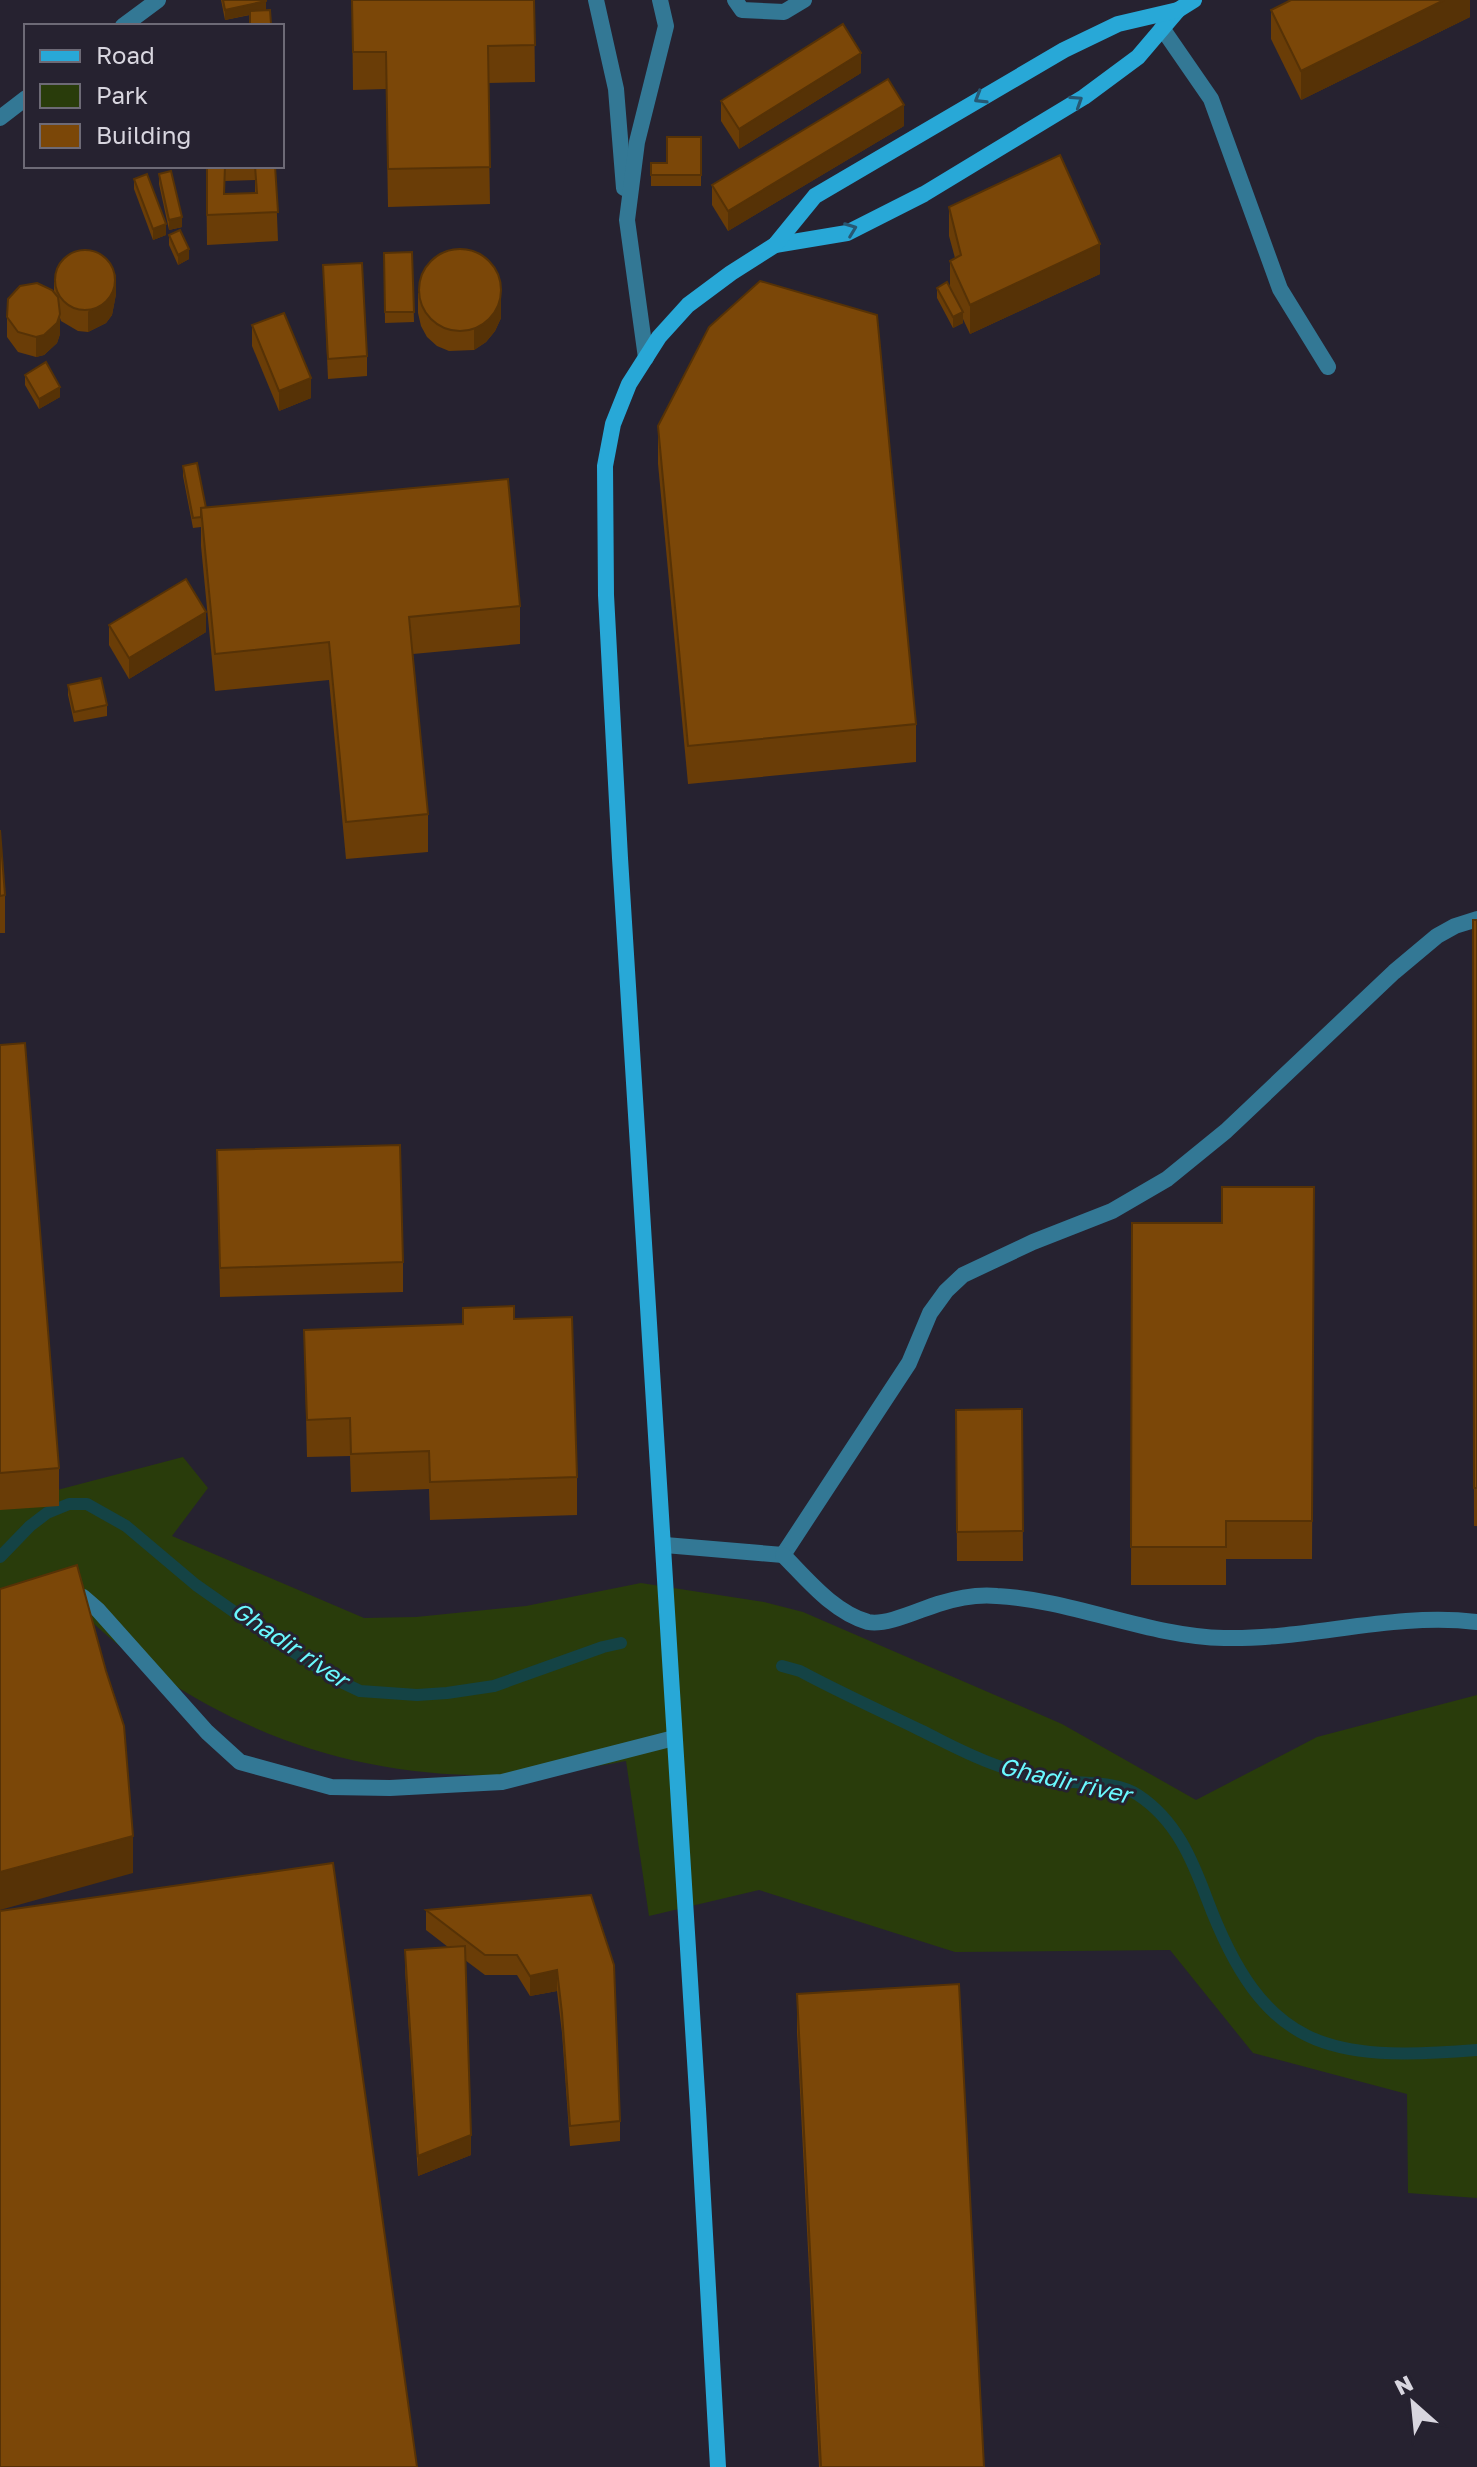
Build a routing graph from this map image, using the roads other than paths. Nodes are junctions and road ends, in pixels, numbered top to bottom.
1 (158, 0) edge
2 (596, 0) edge
3 (660, 0) edge
4 (735, 0) edge
5 (804, 0) edge
6 (1194, 0) edge
7 (1178, 10) junction
8 (126, 24) edge
9 (1162, 28) junction
10 (24, 100) edge
11 (0, 118) edge
12 (627, 220) junction
13 (775, 245) junction
14 (646, 358) junction
15 (1328, 367) dead end
16 (1477, 919) edge
17 (665, 1545) junction
18 (783, 1555) junction
19 (48, 1601) edge
20 (1477, 1622) edge
21 (674, 1738) junction
22 (718, 2467) edge

1 - 8 street
2 - 12 street
3 - 12 street
4 - 5 street
6 - 7 street
7 - 9 street
7 -> 13 street
13 -> 9 street
9 - 15 street
10 - 11 street
12 - 14 street
13 - 14 street
14 - 17 street
16 - 18 street
17 - 18 street
17 - 21 street
18 - 20 street
19 - 21 street
21 - 22 street

